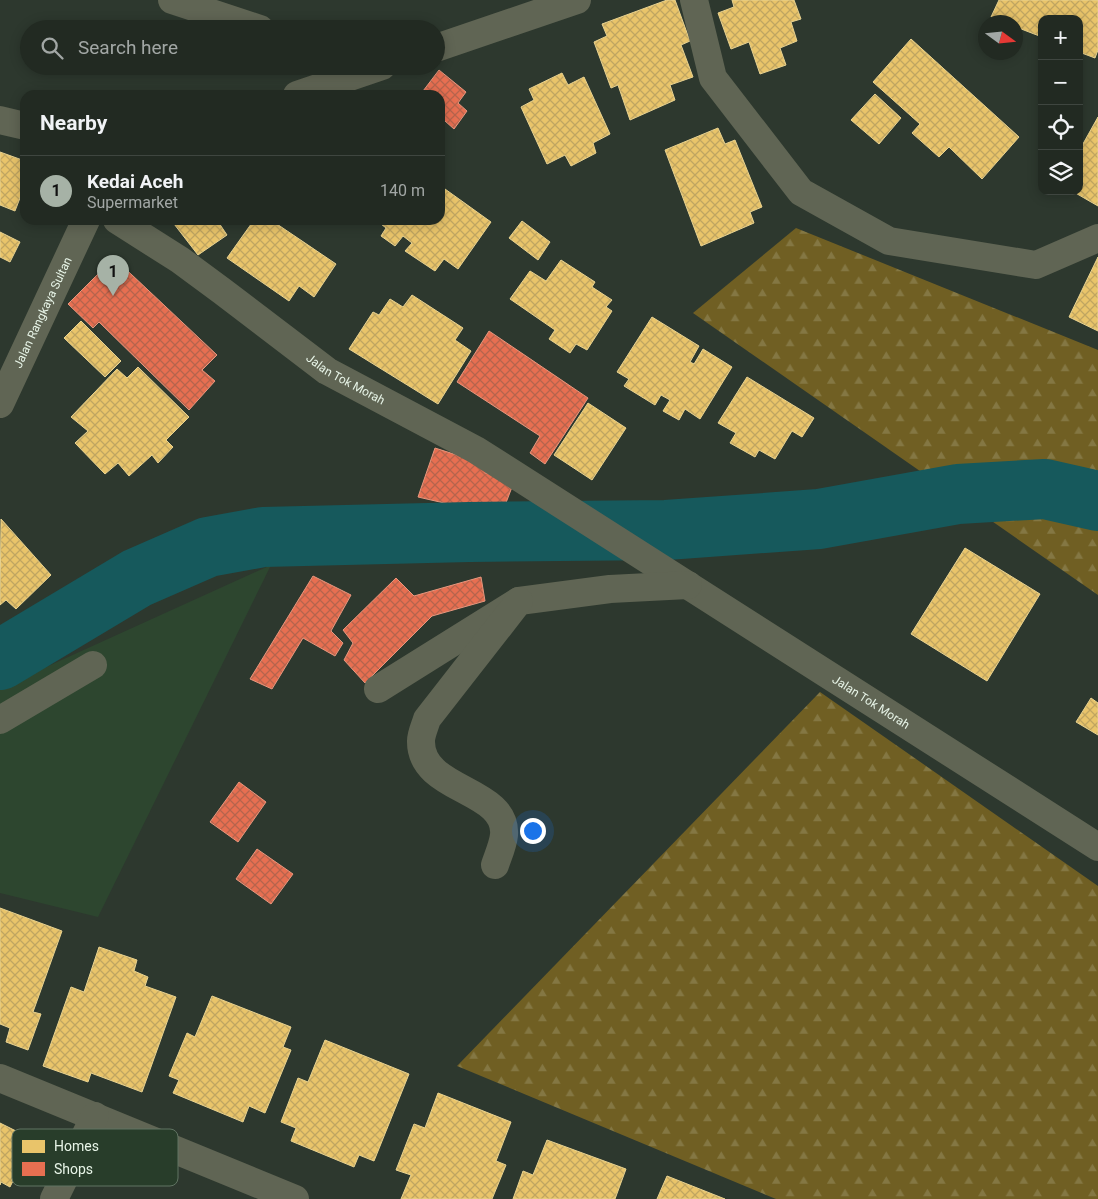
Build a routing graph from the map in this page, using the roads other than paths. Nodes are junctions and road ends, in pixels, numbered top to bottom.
1 (172, 0) edge
2 (694, 0) edge
3 (564, 2) edge
4 (233, 20) edge
5 (445, 45) edge
6 (343, 75) edge
7 (309, 83) edge
8 (0, 120) edge
9 (20, 125) edge
10 (84, 225) edge
11 (125, 225) edge
12 (1098, 238) edge
13 (0, 404) edge
14 (688, 586) junction
15 (519, 601) junction
16 (93, 665) dead end
17 (378, 689) dead end
18 (0, 720) edge
19 (1098, 847) edge
20 (495, 865) dead end
21 (0, 1078) edge
22 (95, 1116) junction
23 (89, 1129) edge
24 (126, 1129) edge
25 (178, 1150) edge
26 (60, 1186) edge
27 (54, 1199) edge
28 (295, 1199) edge

1 - 4 street
2 - 12 street
3 - 5 street
6 - 7 street
8 - 9 street
10 - 13 street, Jalan Rangkaya Sultan
11 - 14 street, Jalan Tok Morah
14 - 15 street
14 - 19 street, Jalan Tok Morah
15 - 17 street
15 - 20 street
16 - 18 street
21 - 22 street
22 - 23 street
22 - 24 street
25 - 28 street
26 - 27 street

